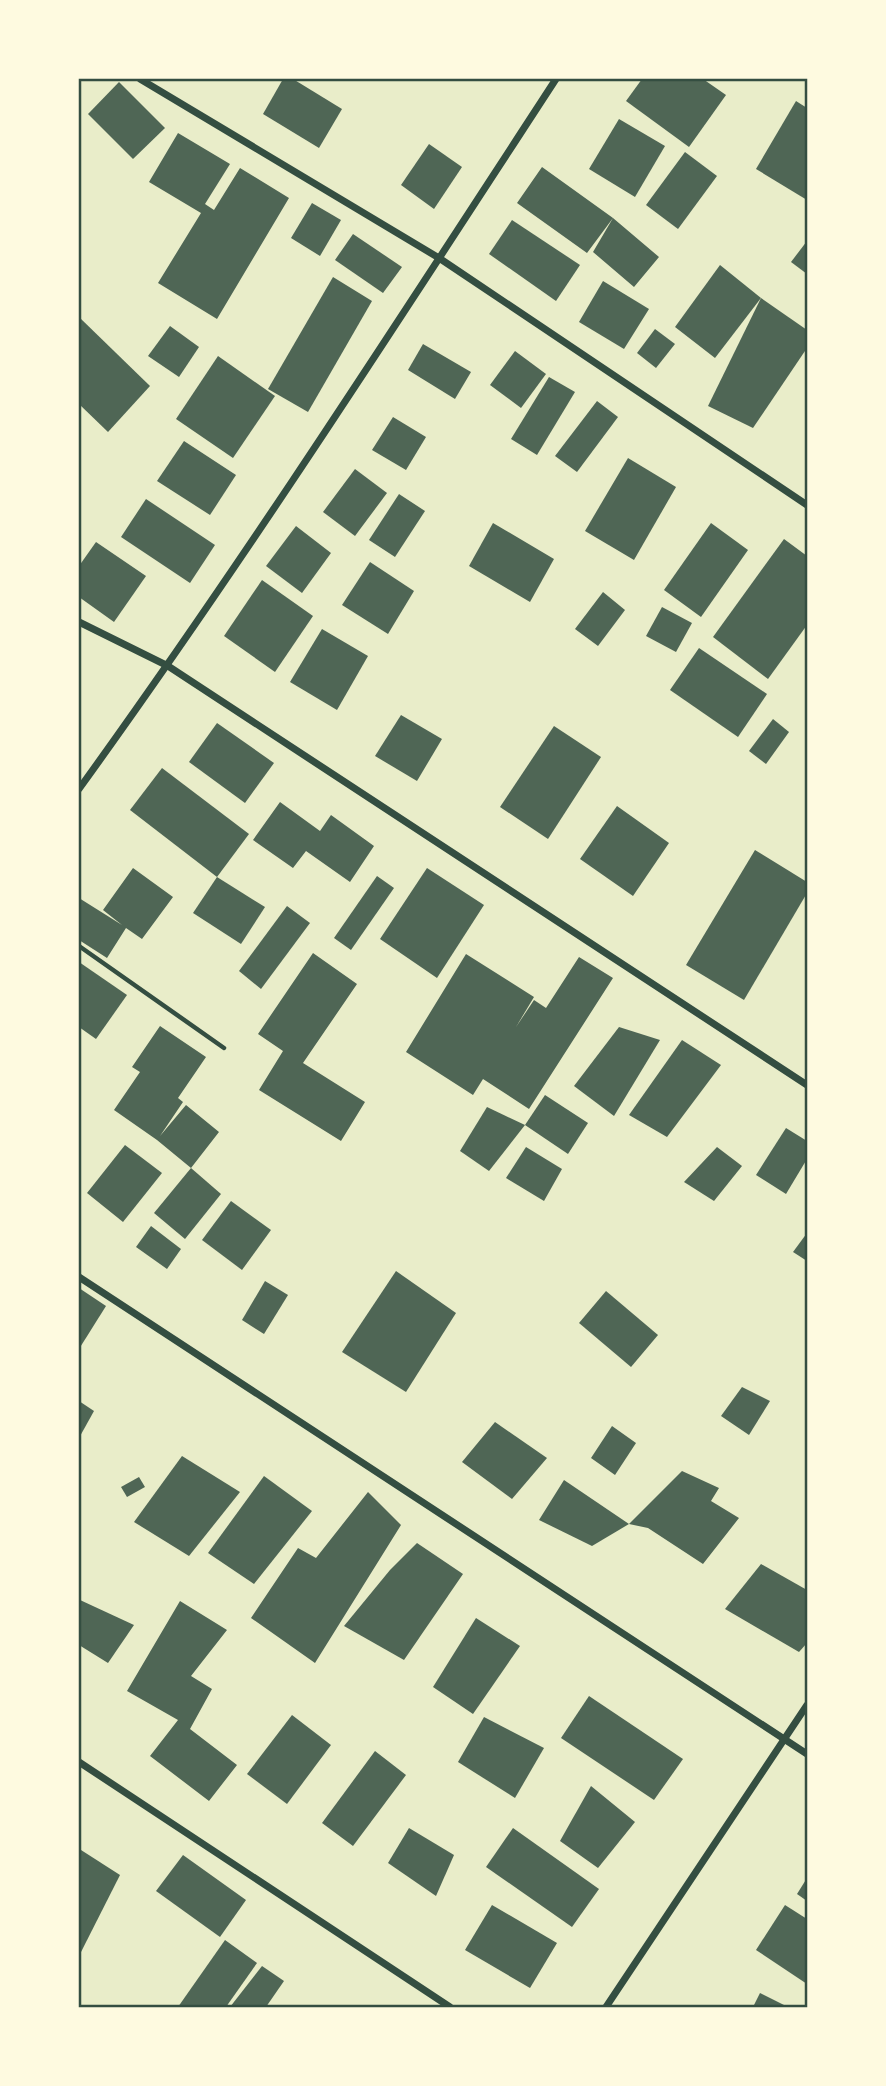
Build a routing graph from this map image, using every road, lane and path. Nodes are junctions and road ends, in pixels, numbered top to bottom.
1 (140, 79) edge
2 (556, 79) edge
3 (439, 258) junction
4 (807, 505) edge
5 (79, 622) edge
6 (168, 666) junction
7 (79, 789) edge
8 (79, 946) edge
9 (224, 1048) dead end
10 (807, 1085) edge
11 (79, 1277) edge
12 (807, 1705) edge
13 (785, 1740) junction
14 (807, 1755) edge
15 (79, 1762) edge
16 (450, 2007) edge
17 (606, 2007) edge

1 - 3 street
2 - 3 street
3 - 4 street
3 - 6 street
5 - 6 street
6 - 7 street
6 - 10 street
8 - 9 path
11 - 13 street
12 - 13 street
13 - 14 street
13 - 17 street
15 - 16 street

